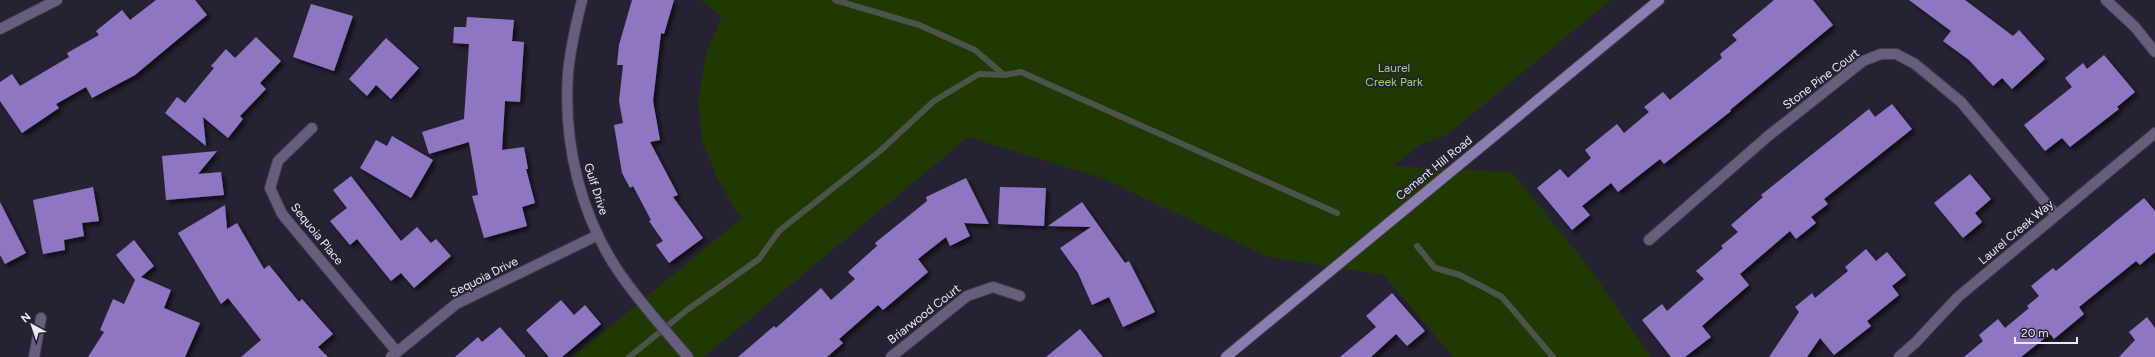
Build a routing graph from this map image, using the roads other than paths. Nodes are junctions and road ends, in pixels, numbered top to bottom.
1 (56, 0) edge
2 (582, 0) edge
3 (1659, 0) edge
4 (2106, 0) edge
5 (0, 29) edge
6 (2155, 52) edge
7 (312, 128) dead end
8 (2155, 133) edge
9 (2056, 215) junction
10 (598, 234) junction
11 (1649, 240) dead end
12 (1020, 296) dead end
13 (41, 318) dead end
14 (394, 354) edge
15 (34, 357) edge
16 (688, 357) edge
17 (891, 357) edge
18 (1226, 357) edge
19 (1899, 357) edge

1 - 5 street
2 - 10 street, Gulf Drive
3 - 18 street, Cement Hill Road
4 - 6 street
7 - 14 street, Sequoia Place
8 - 9 street, Laurel Creek Way
9 - 11 street, Stone Pine Court
9 - 19 street, Laurel Creek Way
10 - 14 street, Sequoia Drive
10 - 16 street, Gulf Drive
12 - 17 street, Briarwood Court
13 - 15 street

